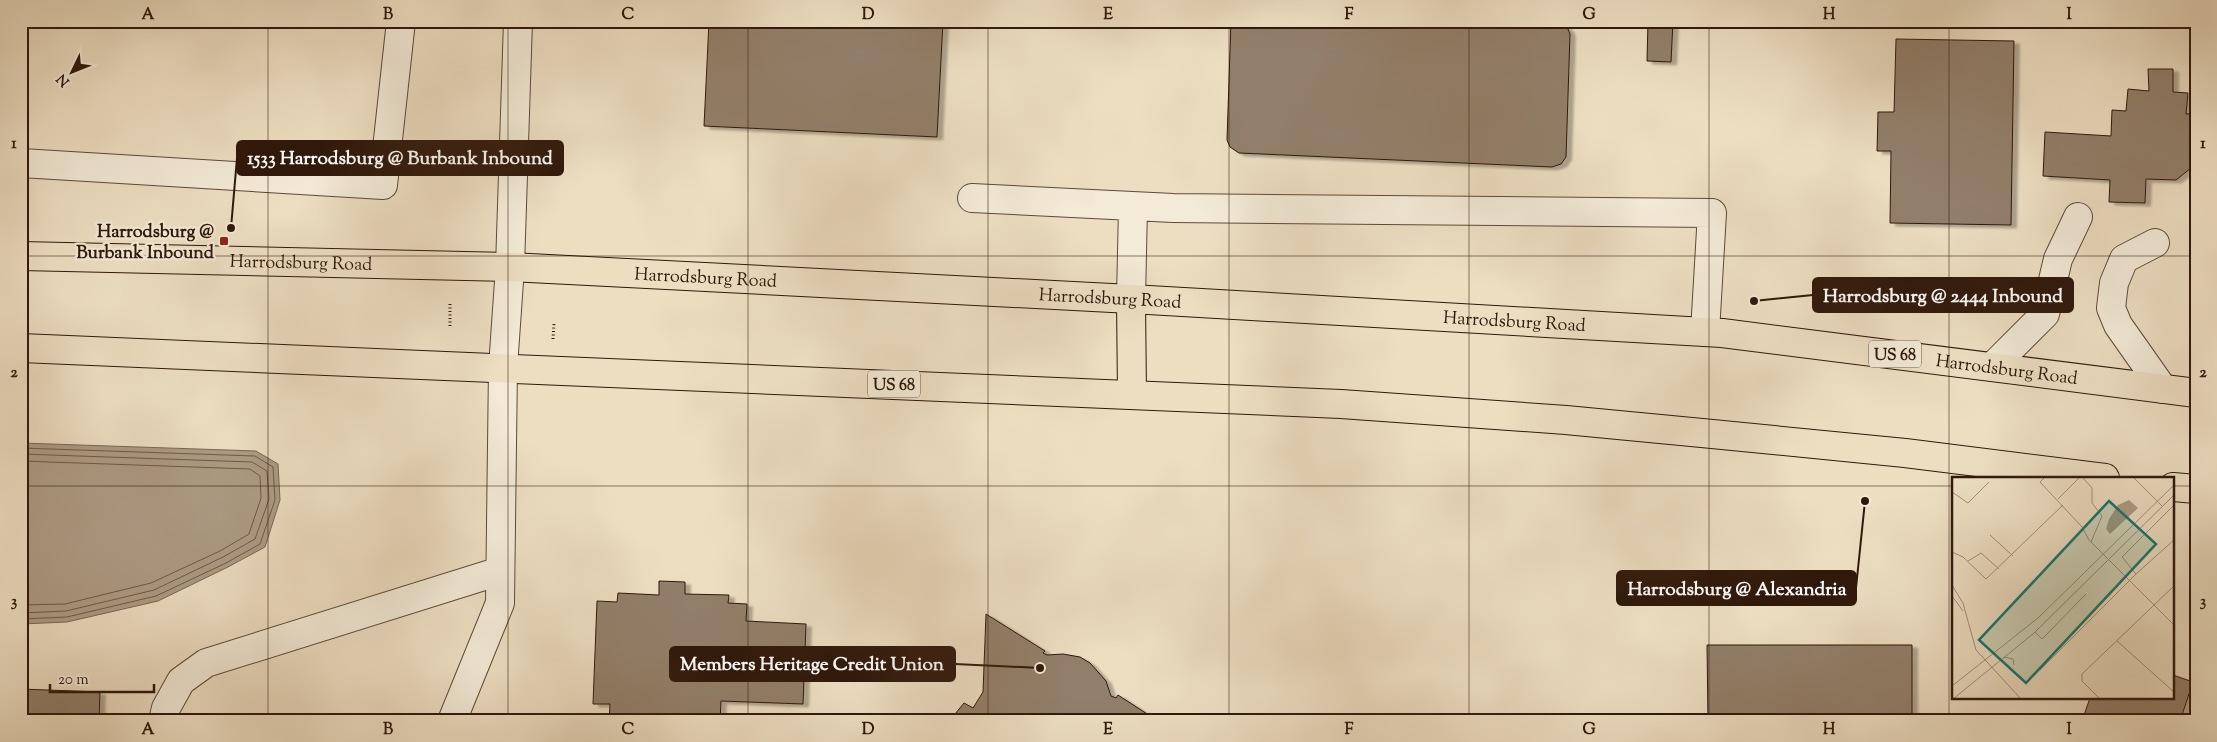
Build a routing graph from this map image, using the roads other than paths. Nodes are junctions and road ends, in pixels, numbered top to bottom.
1 (401, 21) edge
2 (518, 21) edge
3 (21, 163) edge
4 (972, 198) dead end
5 (1133, 207) junction
6 (2078, 217) dead end
7 (2155, 243) dead end
8 (21, 256) edge
9 (510, 267) junction
10 (1131, 299) junction
11 (1705, 332) junction
12 (21, 348) edge
13 (1993, 366) junction
14 (503, 368) junction
15 (2163, 390) junction
16 (2196, 393) edge
17 (1132, 395) junction
18 (2097, 477) edge
19 (2174, 487) edge
20 (2196, 490) edge
21 (500, 571) junction
22 (163, 721) edge
23 (452, 721) edge

1 - 3 street
2 - 9 street
4 - 5 street
5 - 10 street
5 - 11 street
6 - 13 street
7 - 15 street
8 - 9 main road, Harrodsburg Road / US 68
9 - 10 main road, Harrodsburg Road / US 68
9 - 14 street
10 - 11 main road, Harrodsburg Road / US 68
10 - 17 main road
11 - 13 main road, Harrodsburg Road / US 68
12 - 14 main road, US 68
13 - 15 main road, Harrodsburg Road / US 68
14 - 17 main road, US 68
14 - 21 street
15 - 16 main road, Harrodsburg Road / US 68
17 - 18 main road, US 68
19 - 20 main road
21 - 22 street
21 - 23 street

